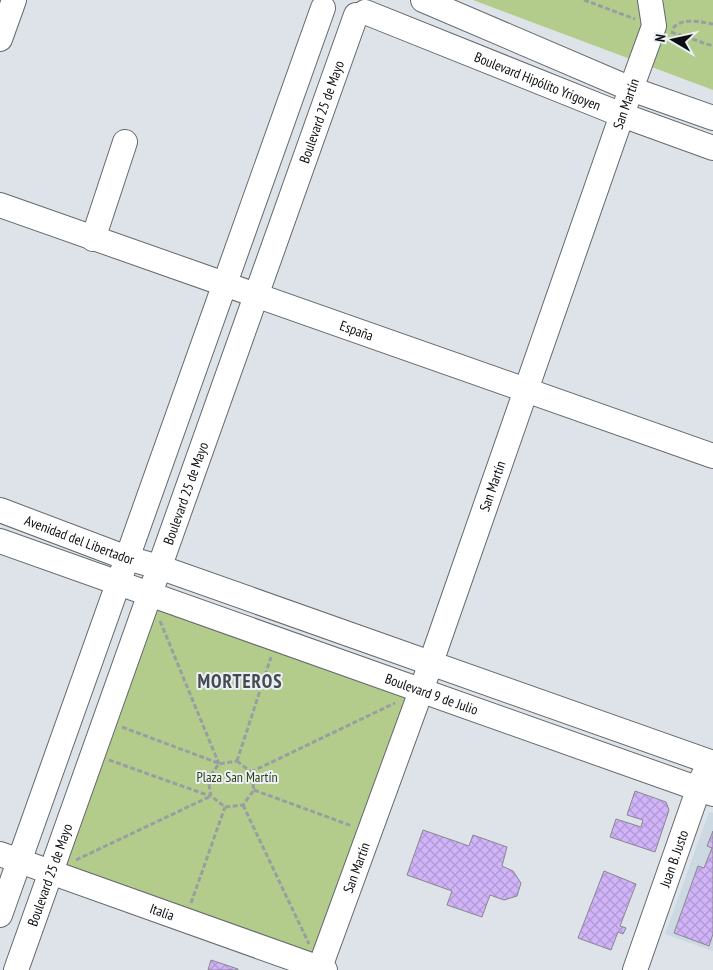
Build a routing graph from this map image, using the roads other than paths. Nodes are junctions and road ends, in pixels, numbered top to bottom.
1 (14, 0) edge
2 (423, 0) edge
3 (650, 0) edge
4 (320, 4) edge
5 (366, 9) edge
6 (0, 39) edge
7 (631, 88) junction
8 (622, 115) junction
9 (713, 118) edge
10 (125, 142) dead end
11 (713, 148) edge
12 (0, 205) edge
13 (93, 238) junction
14 (224, 285) junction
15 (255, 296) junction
16 (526, 390) junction
17 (713, 456) edge
18 (0, 510) edge
19 (0, 541) edge
20 (127, 558) junction
21 (159, 567) junction
22 (118, 583) junction
23 (149, 594) junction
24 (431, 663) junction
25 (421, 691) junction
26 (711, 757) edge
27 (706, 792) edge
28 (10, 858) edge
29 (50, 872) junction
30 (0, 915) edge
31 (321, 969) edge
32 (16, 970) edge
33 (636, 970) edge

1 - 6 street
2 - 7 street, Boulevard Hipólito Yrigoyen
3 - 7 street, San Martín
4 - 5 street
4 - 14 street
5 - 8 street, Boulevard Hipólito Yrigoyen
5 - 15 street, Boulevard 25 de Mayo
7 - 8 street, San Martín
7 - 9 street, Boulevard Hipólito Yrigoyen
8 - 11 street, Boulevard Hipólito Yrigoyen
8 - 16 street, San Martín
10 - 13 street
12 - 13 street, España
13 - 14 street, España
14 - 15 street, España
14 - 20 street
15 - 16 street, España
15 - 21 street, Boulevard 25 de Mayo
16 - 17 street, España
16 - 24 street, San Martín
18 - 20 street, Avenidad del Libertador
19 - 22 street, Avenidad del Libertador
20 - 21 street, Avenidad del Libertador
20 - 22 street
21 - 23 street, Boulevard 25 de Mayo
21 - 24 street, Boulevard 9 de Julio
22 - 23 street, Avenidad del Libertador
22 - 28 street
23 - 25 street, Boulevard 9 de Julio
23 - 29 street, Boulevard 25 de Mayo
24 - 25 street, San Martín
24 - 26 street, Boulevard 9 de Julio
25 - 27 street, Boulevard 9 de Julio
25 - 31 street, San Martín
26 - 27 street, Juan B. Justo
27 - 33 street, Juan B. Justo
28 - 29 street, Italia
28 - 30 street
29 - 31 street, Italia
29 - 32 street, Boulevard 25 de Mayo

